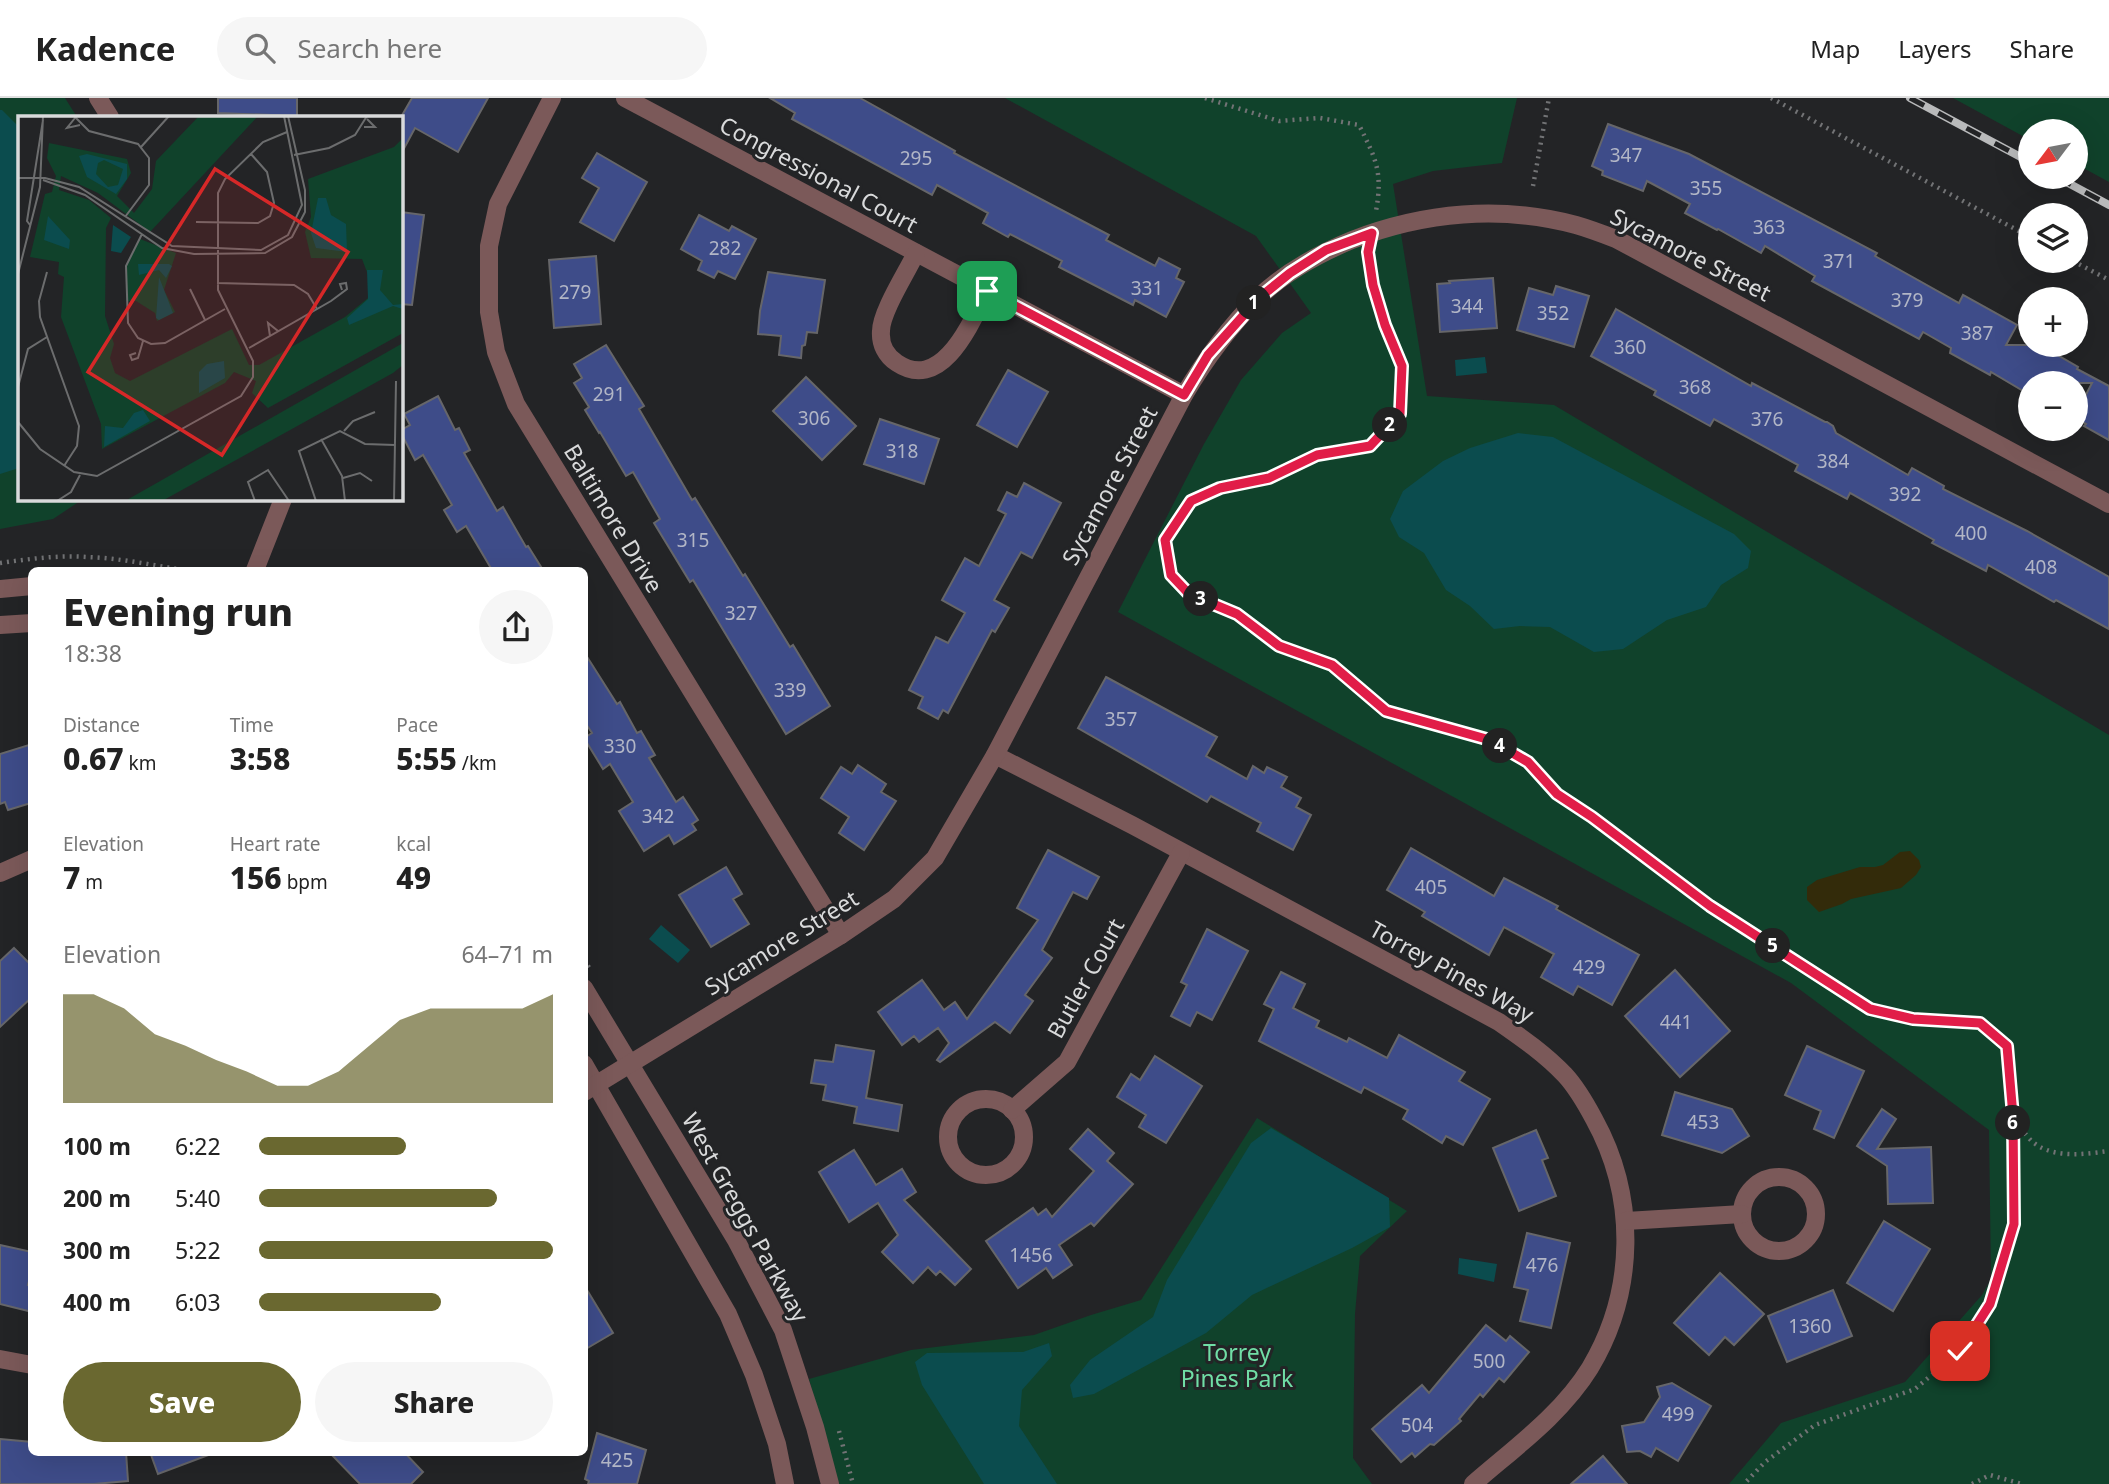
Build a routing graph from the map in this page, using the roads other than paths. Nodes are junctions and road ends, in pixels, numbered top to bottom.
1 (98, 98) edge
2 (552, 98) edge
3 (625, 98) edge
4 (109, 116) edge
5 (916, 253) junction
6 (987, 291) junction
7 (1184, 395) junction
8 (283, 500) edge
9 (2109, 504) edge
10 (256, 567) edge
11 (28, 586) edge
12 (0, 589) edge
13 (28, 623) edge
14 (0, 625) edge
15 (995, 755) junction
16 (1181, 853) junction
17 (28, 861) edge
18 (0, 873) edge
19 (841, 935) junction
20 (588, 994) edge
21 (631, 1064) junction
22 (591, 1089) edge
23 (1012, 1110) junction
24 (1742, 1214) junction
25 (1626, 1221) junction
26 (0, 1359) edge
27 (28, 1364) edge
28 (785, 1484) edge
29 (830, 1484) edge
30 (1473, 1484) edge

1 - 4 street
2 - 19 street, Baltimore Drive
3 - 5 street, Congressional Court
5 - 6 street, Congressional Court
5 - 6 street, Congressional Court
6 - 7 street, Congressional Court
7 - 9 street, Sycamore Street
7 - 15 street, Sycamore Street
8 - 10 street
11 - 12 street
13 - 14 street
15 - 16 street, Torrey Pines Way
15 - 19 street, Sycamore Street
16 - 23 street, Butler Court
16 - 25 street, Torrey Pines Way
17 - 18 street
19 - 21 street, Sycamore Street
20 - 21 street, West Greggs Parkway
21 - 22 street, Sycamore Street
21 - 29 street, West Greggs Parkway
22 - 28 street
23 - 23 street
24 - 24 street
24 - 25 street
25 - 30 street, Torrey Pines Way
26 - 27 street

